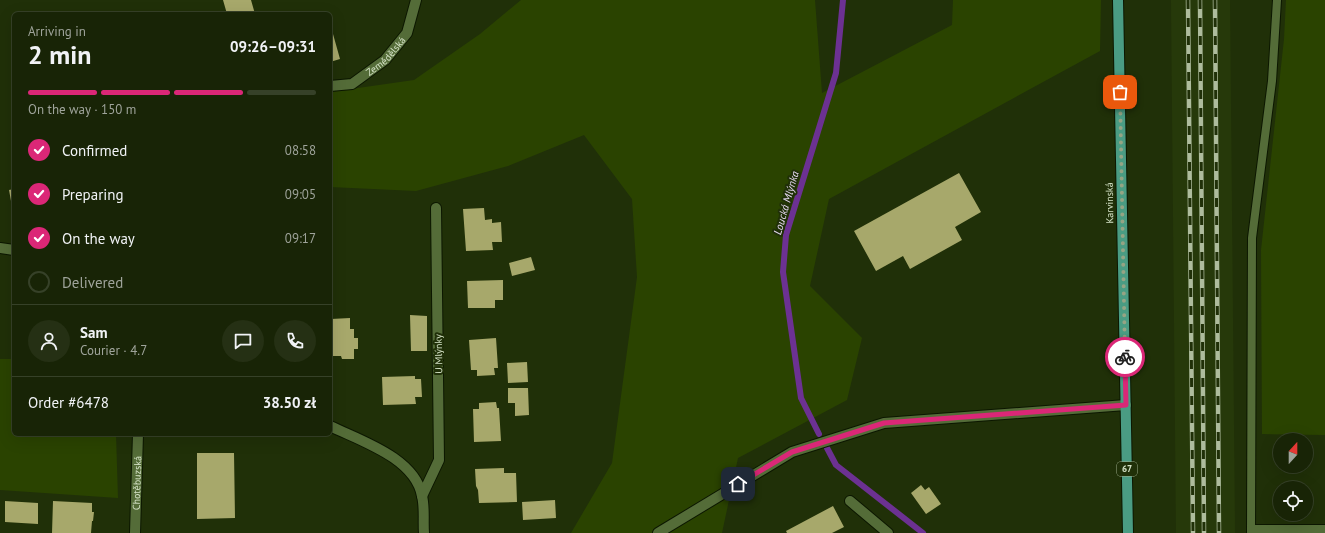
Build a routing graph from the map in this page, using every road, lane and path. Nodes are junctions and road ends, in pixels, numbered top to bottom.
1 (416, 0) edge
2 (1118, 0) edge
3 (1277, 0) edge
4 (332, 86) edge
5 (436, 208) dead end
6 (0, 248) edge
7 (12, 250) edge
8 (1126, 405) junction
9 (332, 427) edge
10 (138, 436) edge
11 (422, 496) junction
12 (850, 501) dead end
13 (1325, 529) edge
14 (1251, 531) edge
15 (135, 533) edge
16 (424, 533) edge
17 (658, 533) edge
18 (888, 533) edge
19 (1128, 533) edge

1 - 4 street, Zemědělská
2 - 8 main road, Karvinská / 67
3 - 14 lane
5 - 11 street, U Mlýnky
6 - 7 street
8 - 17 street
8 - 19 main road, 67
9 - 11 street, U Mlýnky
10 - 15 street, Chotěbuzská
11 - 16 street, U Mlýnky
12 - 18 street
13 - 14 lane

